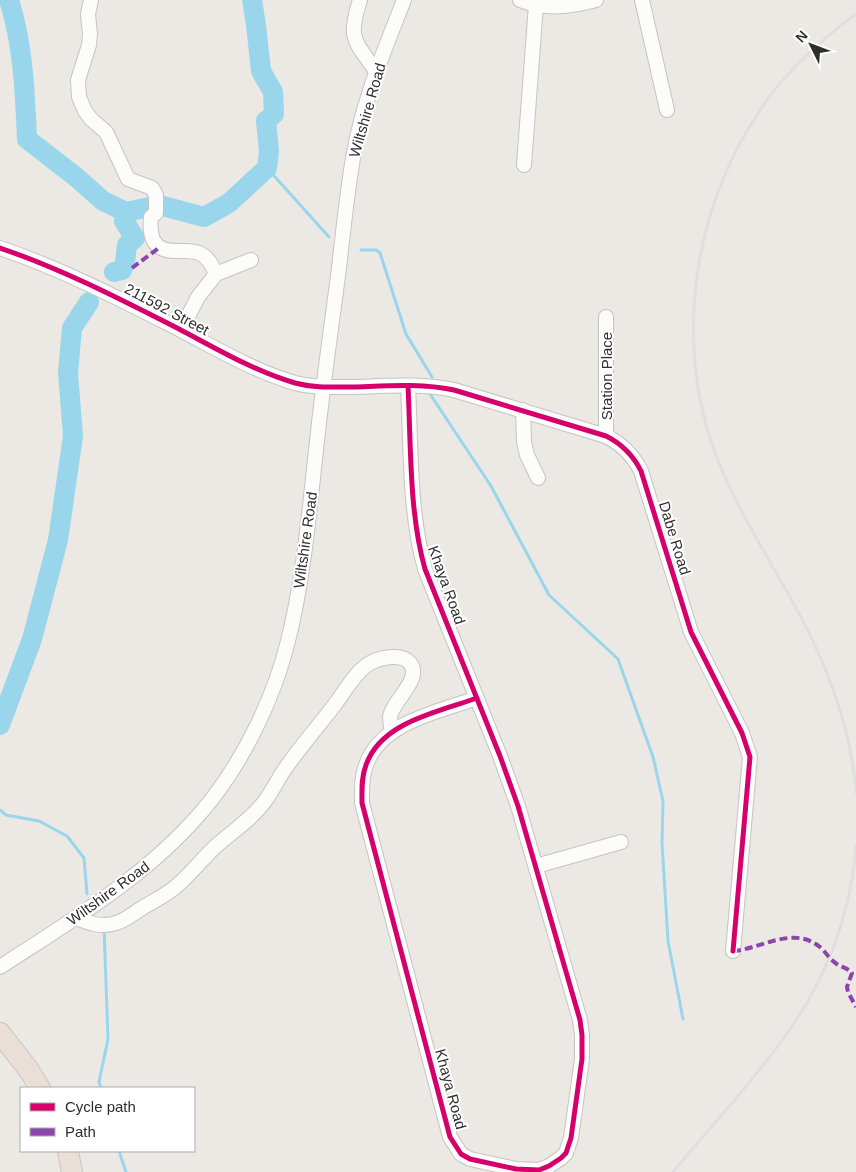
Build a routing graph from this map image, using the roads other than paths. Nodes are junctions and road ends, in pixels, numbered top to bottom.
1 (360, 0) edge
2 (404, 0) edge
3 (520, 0) edge
4 (596, 0) edge
5 (642, 0) edge
6 (91, 2) edge
7 (536, 5) junction
8 (376, 73) junction
9 (667, 110) dead end
10 (524, 165) dead end
11 (0, 248) edge
12 (252, 260) dead end
13 (216, 274) junction
14 (606, 317) dead end
15 (181, 330) junction
16 (408, 386) junction
17 (323, 388) junction
18 (523, 410) junction
19 (606, 436) junction
20 (538, 478) dead end
21 (476, 698) junction
22 (392, 732) junction
23 (622, 842) dead end
24 (536, 866) junction
25 (76, 918) junction
26 (733, 944) dead end
27 (0, 967) edge
28 (0, 1033) edge
29 (39, 1087) edge
30 (68, 1152) edge
31 (72, 1172) edge

1 - 8 street
2 - 8 street, Wiltshire Road
3 - 7 street
4 - 7 street
5 - 9 street
6 - 13 street
7 - 10 street
8 - 17 street, Wiltshire Road
11 - 15 street, 211592 Street
12 - 13 street
13 - 15 street
14 - 19 street, Station Place
15 - 17 street, 211592 Street
16 - 17 street, Dabe Road
16 - 18 street, Dabe Road
16 - 21 street, Khaya Road
17 - 25 street, Wiltshire Road
18 - 19 street, Dabe Road
18 - 20 street
19 - 26 street, Dabe Road
21 - 22 street, Khaya Road
21 - 24 street, Khaya Road
22 - 24 street, Khaya Road
22 - 25 street
23 - 24 street
25 - 27 street, Wiltshire Road
28 - 29 highway
30 - 31 highway

